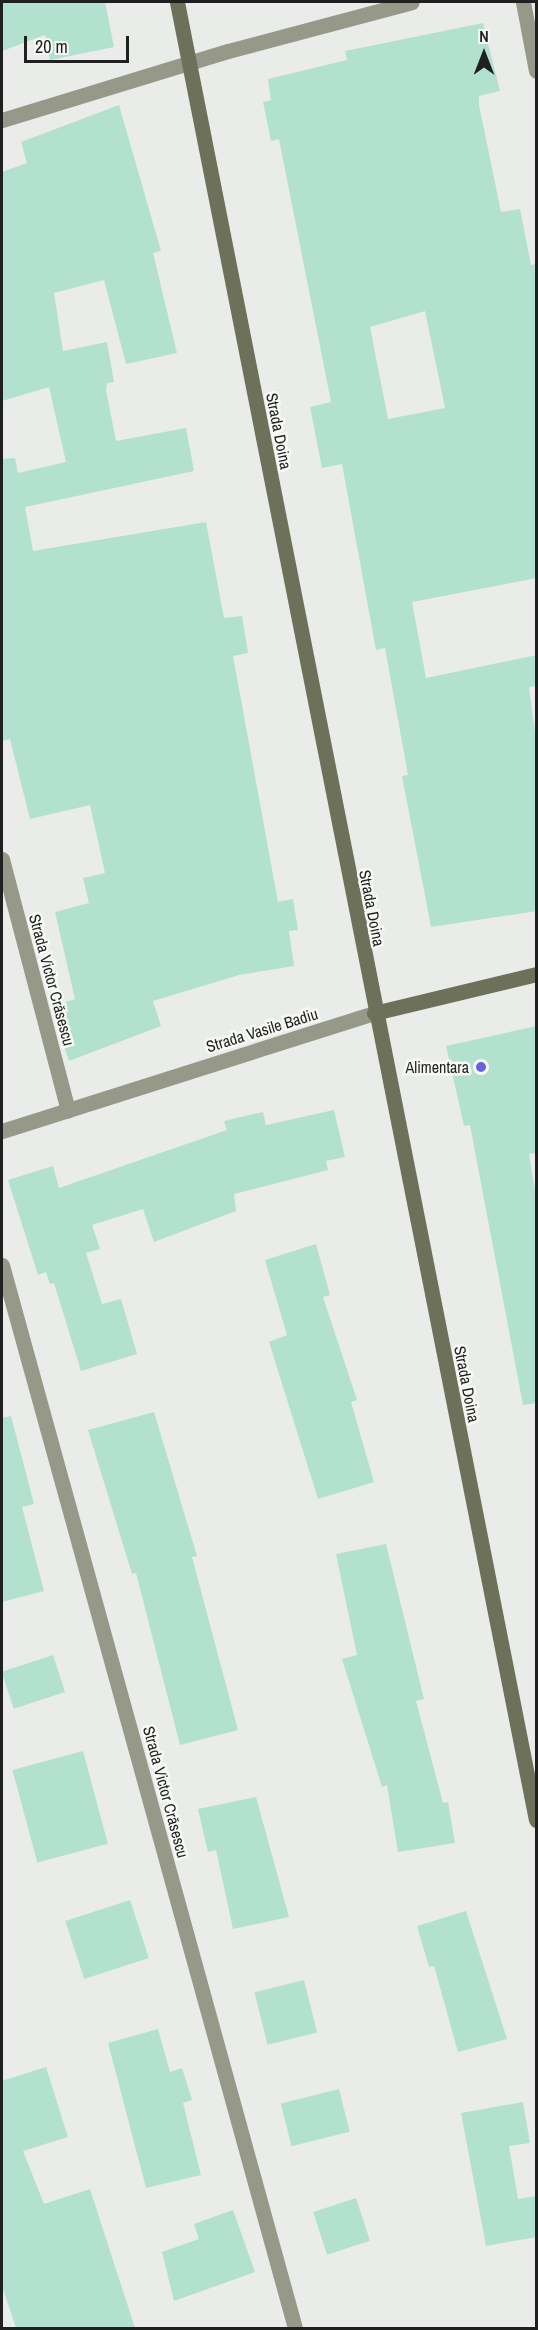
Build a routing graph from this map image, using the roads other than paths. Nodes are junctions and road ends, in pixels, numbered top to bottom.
1 (177, 2) edge
2 (412, 2) edge
3 (523, 2) edge
4 (189, 62) junction
5 (537, 71) edge
6 (2, 120) edge
7 (2, 859) edge
8 (537, 974) edge
9 (374, 1014) junction
10 (68, 1110) junction
11 (2, 1131) edge
12 (2, 1265) edge
13 (537, 1820) edge
14 (295, 2328) edge

1 - 4 main road, Strada Doina
2 - 4 street
3 - 5 street
4 - 6 street
4 - 9 main road, Strada Doina
7 - 10 street, Strada Victor Crăsescu
8 - 9 main road, Strada Vasile Badiu
9 - 10 street, Strada Vasile Badiu
9 - 13 main road, Strada Doina
10 - 11 street, Strada Vasile Badiu
12 - 14 street, Strada Victor Crăsescu

